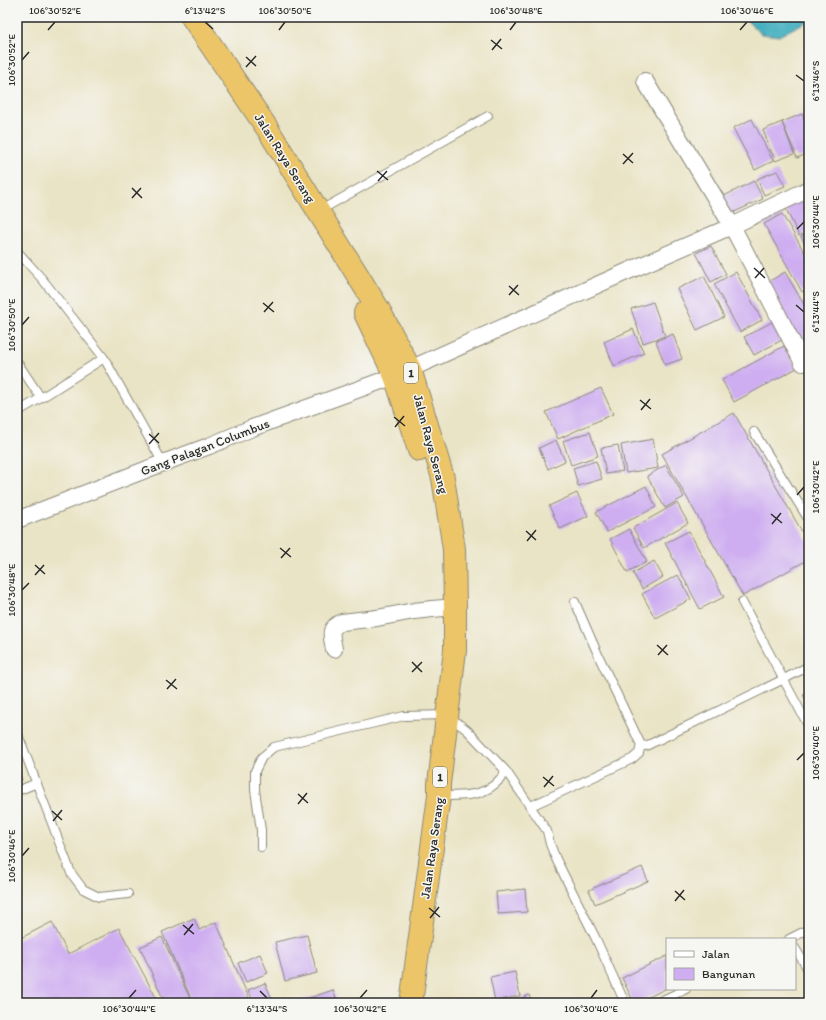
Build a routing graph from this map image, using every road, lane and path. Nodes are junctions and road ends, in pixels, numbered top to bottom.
1 (192, 17) edge
2 (645, 81) dead end
3 (488, 116) dead end
4 (809, 189) edge
5 (320, 213) junction
6 (732, 226) junction
7 (17, 251) edge
8 (104, 358) junction
9 (17, 362) edge
10 (803, 363) dead end
11 (402, 373) junction
12 (41, 398) junction
13 (17, 412) edge
14 (754, 432) dead end
15 (163, 463) junction
16 (17, 520) edge
17 (809, 520) edge
18 (575, 602) dead end
19 (742, 602) dead end
20 (455, 607) junction
21 (334, 649) dead end
22 (809, 666) edge
23 (784, 679) junction
24 (447, 716) junction
25 (809, 727) edge
26 (17, 732) edge
27 (642, 745) junction
28 (506, 771) junction
29 (37, 783) junction
30 (17, 791) edge
31 (439, 796) junction
32 (531, 806) junction
33 (261, 847) dead end
34 (128, 894) dead end
35 (809, 930) edge
36 (792, 938) edge
37 (796, 950) edge
38 (809, 971) edge
39 (684, 990) edge
40 (410, 1003) edge
41 (625, 1003) edge
42 (656, 1003) edge

1 - 5 highway, Jalan Raya Serang
2 - 6 street
3 - 5 lane
4 - 6 street, Gang Palagan Columbus
5 - 11 highway, Jalan Raya Serang
6 - 10 street
6 - 11 street, Gang Palagan Columbus
7 - 8 lane
8 - 12 lane
8 - 15 lane
9 - 12 lane
11 - 15 street, Gang Palagan Columbus
11 - 20 highway, Jalan Raya Serang / 1
12 - 13 lane
14 - 17 lane
15 - 16 street, Gang Palagan Columbus
18 - 27 lane
19 - 23 lane
20 - 21 street
20 - 24 highway, Jalan Raya Serang / 1
22 - 23 lane
23 - 25 lane
23 - 27 lane
24 - 28 lane
24 - 31 highway, Jalan Raya Serang / 1
24 - 33 lane
26 - 29 lane
27 - 32 lane
28 - 31 lane
28 - 32 lane
29 - 30 lane
29 - 34 lane
31 - 40 highway, Jalan Raya Serang / 1
32 - 41 lane
35 - 36 lane
37 - 38 lane
39 - 42 lane

